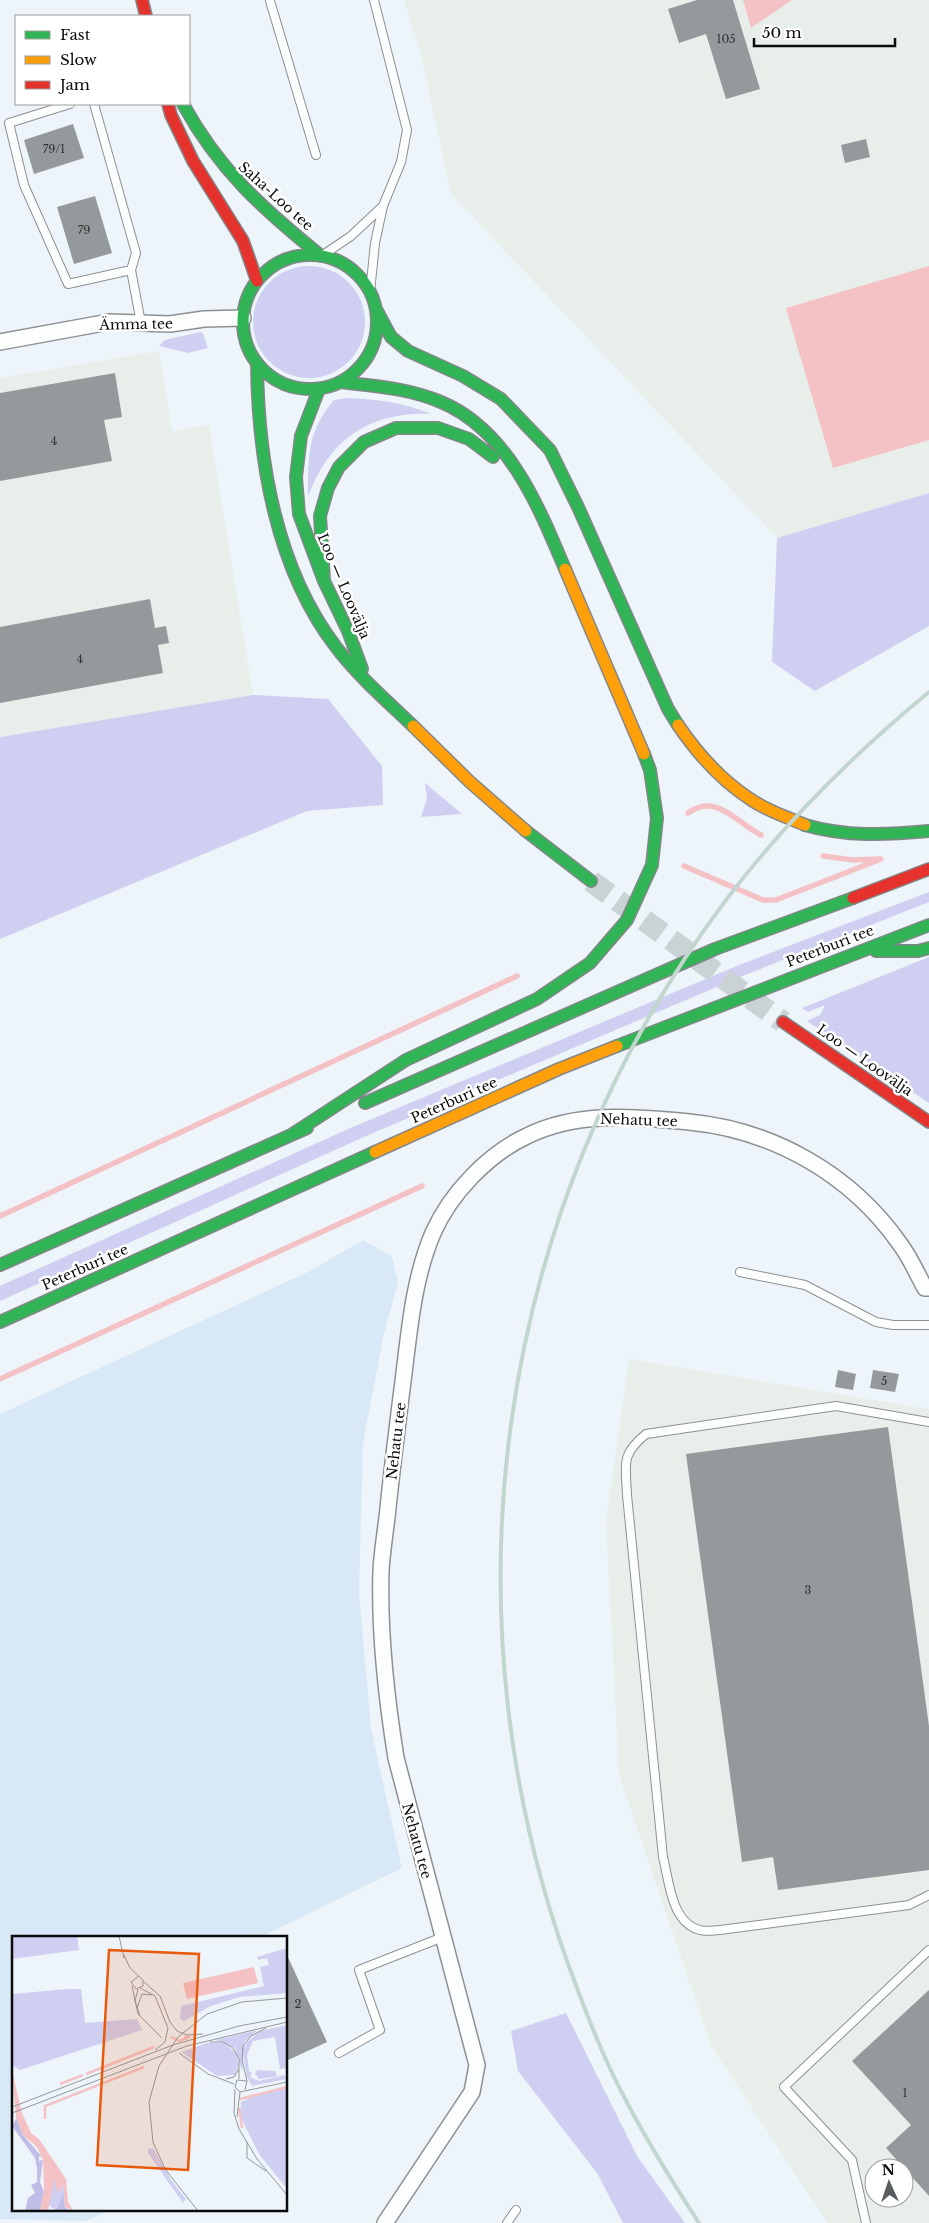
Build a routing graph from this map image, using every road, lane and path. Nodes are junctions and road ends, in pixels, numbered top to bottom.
1 (142, 0) edge
2 (271, 0) edge
3 (374, 0) edge
4 (146, 15) edge
5 (67, 105) edge
6 (94, 105) edge
7 (168, 105) edge
8 (184, 105) edge
9 (316, 155) dead end
10 (383, 206) junction
11 (321, 256) junction
12 (131, 270) junction
13 (257, 281) junction
14 (370, 292) junction
15 (376, 310) junction
16 (243, 318) junction
17 (141, 323) junction
18 (0, 342) edge
19 (257, 364) junction
20 (340, 382) junction
21 (319, 389) junction
22 (520, 476) junction
23 (324, 581) junction
24 (365, 677) junction
25 (929, 830) edge
26 (929, 869) edge
27 (591, 881) tunnel mouth
28 (929, 924) edge
29 (929, 948) edge
30 (860, 950) junction
31 (783, 1022) tunnel mouth
32 (929, 1122) edge
33 (291, 1135) junction
34 (0, 1266) edge
35 (740, 1272) dead end
36 (928, 1292) edge
37 (0, 1322) edge
38 (929, 1325) edge
39 (929, 1422) edge
40 (929, 1895) edge
41 (443, 1937) junction
42 (929, 1950) edge
43 (339, 2053) dead end
44 (516, 2210) dead end
45 (385, 2223) edge
46 (507, 2223) edge
47 (866, 2223) edge

1 - 4 main road
2 - 9 lane
3 - 10 lane
5 - 12 lane
6 - 12 lane
7 - 13 main road
8 - 11 main road, Saha-Loo tee
10 - 11 lane
10 - 14 lane
11 - 13 main road
11 - 14 main road
12 - 17 lane
13 - 16 main road
14 - 15 main road
15 - 20 main road
15 - 25 main road
16 - 17 street, Ämma tee
16 - 19 main road
17 - 18 street, Ämma tee
19 - 21 main road
19 - 24 main road, Loo — Loovälja
20 - 21 main road
20 - 22 main road
21 - 23 main road, Loo — Loovälja
22 - 23 main road
22 - 33 main road
23 - 24 main road, Loo — Loovälja
24 - 27 main road, Loo — Loovälja
26 - 33 main road
28 - 30 main road, Peterburi tee
29 - 30 main road
30 - 37 main road, Peterburi tee
31 - 32 main road, Loo — Loovälja
33 - 34 main road
35 - 38 lane
36 - 41 street, Nehatu tee
39 - 40 lane
41 - 43 lane
41 - 45 street, Nehatu tee
42 - 47 lane
44 - 46 lane

